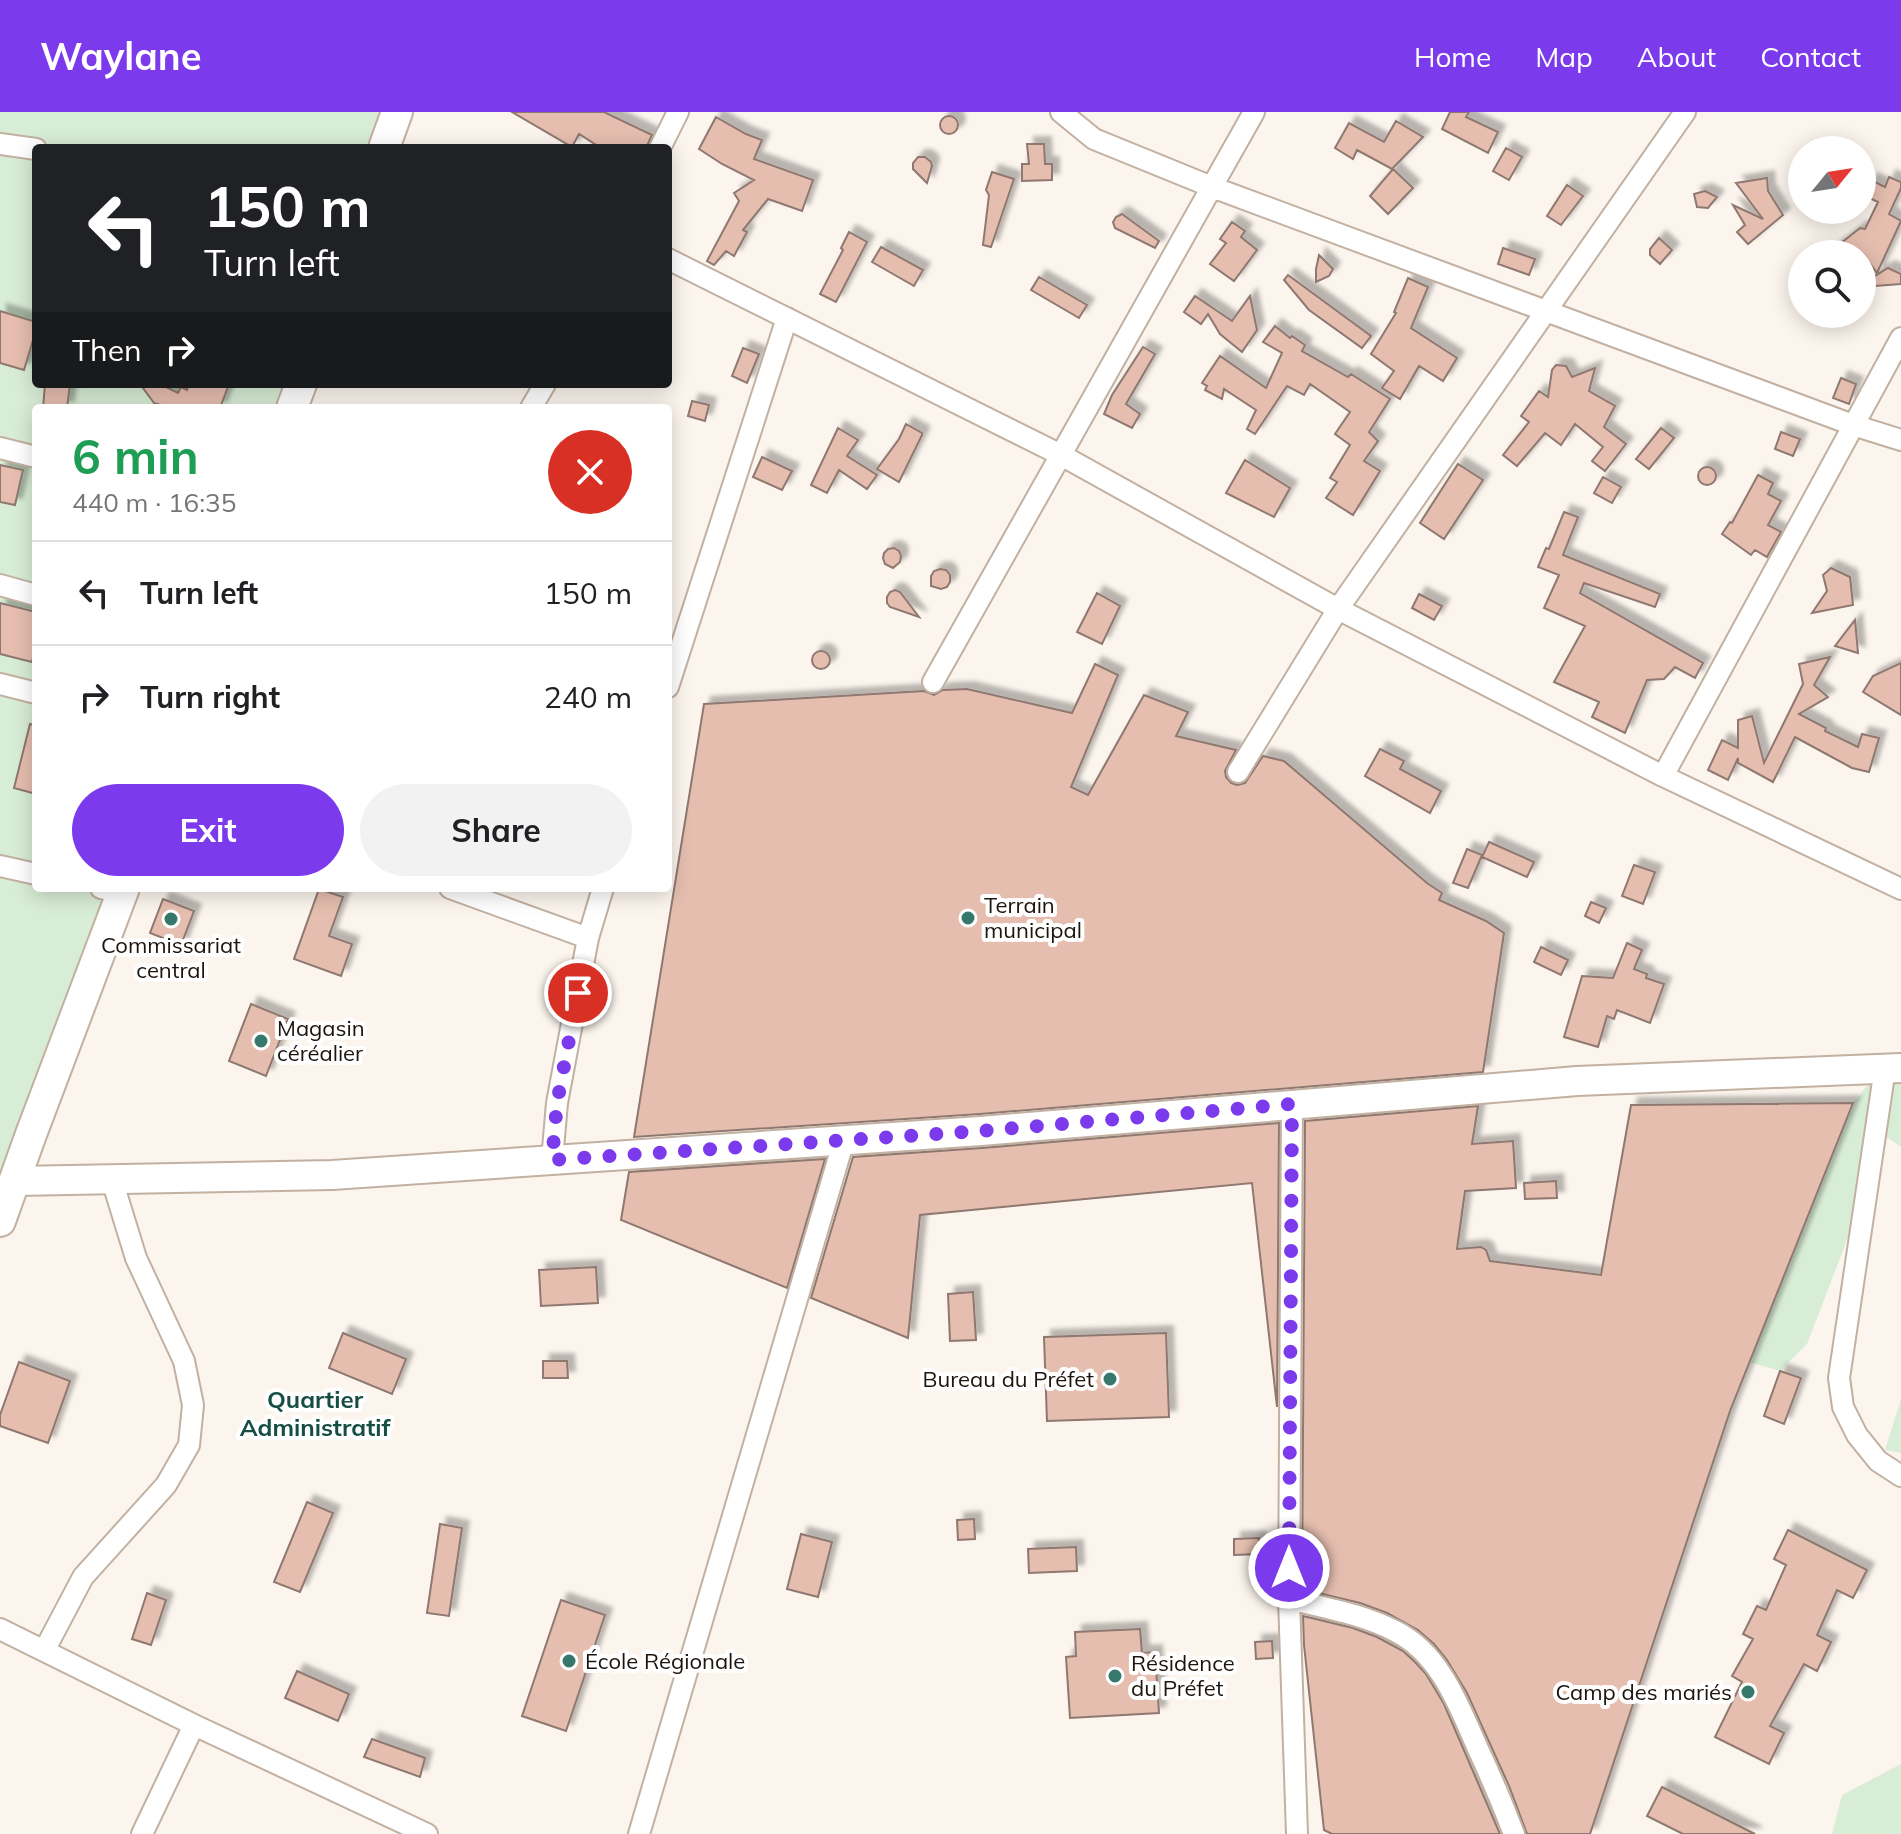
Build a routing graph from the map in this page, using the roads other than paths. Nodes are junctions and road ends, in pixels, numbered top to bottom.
1 (397, 112) edge
2 (678, 112) edge
3 (1061, 112) edge
4 (1254, 112) edge
5 (1685, 112) edge
6 (0, 144) edge
7 (385, 144) edge
8 (662, 144) edge
9 (32, 148) edge
10 (1212, 187) junction
11 (672, 261) edge
12 (1545, 311) junction
13 (787, 318) junction
14 (1901, 338) edge
15 (1853, 425) junction
16 (1901, 440) edge
17 (0, 448) edge
18 (1061, 455) junction
19 (32, 456) edge
20 (0, 585) edge
21 (32, 594) edge
22 (1338, 609) junction
23 (672, 675) edge
24 (933, 682) dead end
25 (0, 684) edge
26 (32, 692) edge
27 (1238, 772) dead end
28 (1663, 776) junction
29 (0, 866) edge
30 (32, 873) edge
31 (1901, 889) edge
32 (115, 892) edge
33 (461, 892) edge
34 (602, 892) edge
35 (588, 938) junction
36 (1893, 1068) edge
37 (1292, 1104) junction
38 (844, 1140) junction
39 (552, 1160) junction
40 (112, 1180) junction
41 (15, 1181) junction
42 (0, 1221) edge
43 (1901, 1476) edge
44 (1289, 1599) junction
45 (0, 1629) edge
46 (44, 1651) junction
47 (194, 1725) junction
48 (142, 1834) edge
49 (427, 1834) edge
50 (639, 1834) edge
51 (1297, 1834) edge
52 (1514, 1834) edge

1 - 7 main road
2 - 8 street
3 - 10 street
4 - 10 street
5 - 12 street
6 - 9 street
10 - 12 street
10 - 18 street
11 - 13 street
12 - 15 street
12 - 22 street
13 - 18 street
13 - 23 street
14 - 15 street
15 - 16 street
15 - 28 street
17 - 19 street
18 - 22 street
18 - 24 street
20 - 21 street
22 - 27 street
22 - 28 street
25 - 26 street
28 - 31 street
29 - 30 street
32 - 41 main road
33 - 35 street
34 - 35 street
35 - 39 street
36 - 37 main road
36 - 43 street
37 - 38 main road
37 - 44 street
38 - 39 main road
38 - 50 street
39 - 40 main road
40 - 41 main road
40 - 46 street
41 - 42 main road
44 - 51 street
44 - 52 street
45 - 46 street
46 - 47 street
47 - 48 street
47 - 49 street

